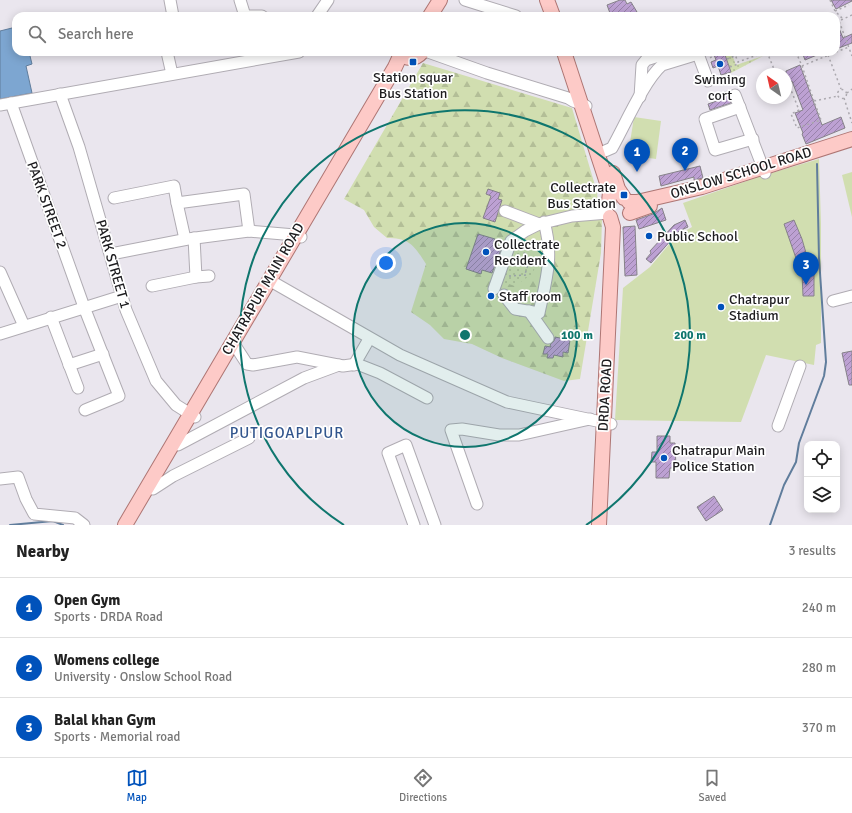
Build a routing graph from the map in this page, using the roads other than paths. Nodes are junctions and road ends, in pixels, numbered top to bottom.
1 (170, 0) edge
2 (240, 0) edge
3 (328, 0) edge
4 (433, 0) edge
5 (440, 0) edge
6 (465, 0) edge
7 (547, 0) edge
8 (553, 0) edge
9 (172, 12) edge
10 (244, 12) edge
11 (320, 12) edge
12 (426, 12) edge
13 (432, 12) edge
14 (503, 12) edge
15 (552, 12) edge
16 (557, 12) edge
17 (168, 56) edge
18 (272, 56) edge
19 (412, 56) edge
20 (420, 56) edge
21 (565, 56) edge
22 (571, 56) edge
23 (658, 56) edge
24 (688, 56) edge
25 (698, 56) edge
26 (172, 74) junction
27 (708, 81) dead end
28 (60, 94) junction
29 (735, 95) dead end
30 (640, 98) junction
31 (581, 101) junction
32 (5, 104) edge
33 (740, 107) junction
34 (753, 139) junction
35 (852, 139) edge
36 (852, 146) edge
37 (605, 151) junction
38 (764, 170) junction
39 (114, 198) dead end
40 (177, 203) junction
41 (619, 210) junction
42 (505, 211) dead end
43 (541, 223) junction
44 (249, 231) junction
45 (298, 236) junction
46 (190, 239) junction
47 (111, 254) junction
48 (0, 272) edge
49 (209, 276) dead end
50 (196, 277) junction
51 (271, 281) junction
52 (152, 286) dead end
53 (494, 289) dead end
54 (504, 295) dead end
55 (122, 296) junction
56 (852, 296) edge
57 (833, 300) dead end
58 (84, 307) junction
59 (529, 312) junction
60 (51, 317) junction
61 (24, 326) junction
62 (0, 334) edge
63 (548, 338) dead end
64 (369, 339) junction
65 (235, 343) junction
66 (104, 354) junction
67 (69, 365) junction
68 (354, 365) junction
69 (339, 366) junction
70 (800, 366) dead end
71 (78, 388) dead end
72 (427, 398) dead end
73 (85, 410) dead end
74 (193, 416) junction
75 (602, 422) junction
76 (778, 426) dead end
77 (249, 438) dead end
78 (176, 444) junction
79 (0, 479) edge
80 (150, 487) junction
81 (476, 504) dead end
82 (84, 525) edge
83 (125, 525) edge
84 (131, 525) edge
85 (414, 525) edge
86 (435, 525) edge
87 (599, 525) edge
88 (606, 525) edge

1 - 9 street
2 - 10 street
3 - 11 street
4 - 12 main road
5 - 13 main road
6 - 14 street
7 - 15 main road
8 - 16 main road
17 - 26 street
18 - 26 street
19 - 45 main road, CHATRAPUR MAIN ROAD
20 - 31 street
21 - 31 main road
22 - 31 main road
23 - 30 street
24 - 30 street
25 - 27 street
26 - 28 street
28 - 32 street
28 - 47 street, PARK STREET 1
29 - 33 street
30 - 37 street
31 - 37 main road, DRDA ROAD
31 - 41 main road
32 - 58 street, PARK STREET 2
33 - 34 street
33 - 34 street
34 - 38 street
35 - 38 main road, ONSLOW SCHOOL ROAD
36 - 38 main road, ONSLOW SCHOOL ROAD
37 - 41 main road, DRDA ROAD
38 - 41 main road, ONSLOW SCHOOL ROAD
39 - 40 street
40 - 44 street
40 - 46 street
41 - 43 street
41 - 75 main road, DRDA ROAD
42 - 43 street
43 - 53 street
43 - 59 street
44 - 45 street
44 - 46 street
45 - 51 main road, CHATRAPUR MAIN ROAD
46 - 47 street
46 - 50 street
47 - 55 street, PARK STREET 1
48 - 61 street
49 - 50 street
50 - 52 street
51 - 64 street
51 - 65 main road, CHATRAPUR MAIN ROAD
54 - 59 street
55 - 58 street
55 - 74 street, PARK STREET 1
56 - 57 street
58 - 60 street
58 - 66 street, PARK STREET 2
59 - 63 street
60 - 61 street
60 - 67 street
61 - 62 street
64 - 68 street
64 - 75 street
65 - 69 street
65 - 74 main road, CHATRAPUR MAIN ROAD
66 - 67 street
66 - 73 street, PARK STREET 2
67 - 71 street
68 - 69 street
68 - 72 street
69 - 78 street
70 - 76 street
74 - 78 main road, CHATRAPUR MAIN ROAD
75 - 81 street
75 - 87 main road, DRDA ROAD
75 - 88 main road, DRDA ROAD
77 - 80 street
78 - 80 main road, CHATRAPUR MAIN ROAD
79 - 82 street
80 - 83 main road, CHATRAPUR MAIN ROAD
80 - 84 main road, CHATRAPUR MAIN ROAD
85 - 86 street

